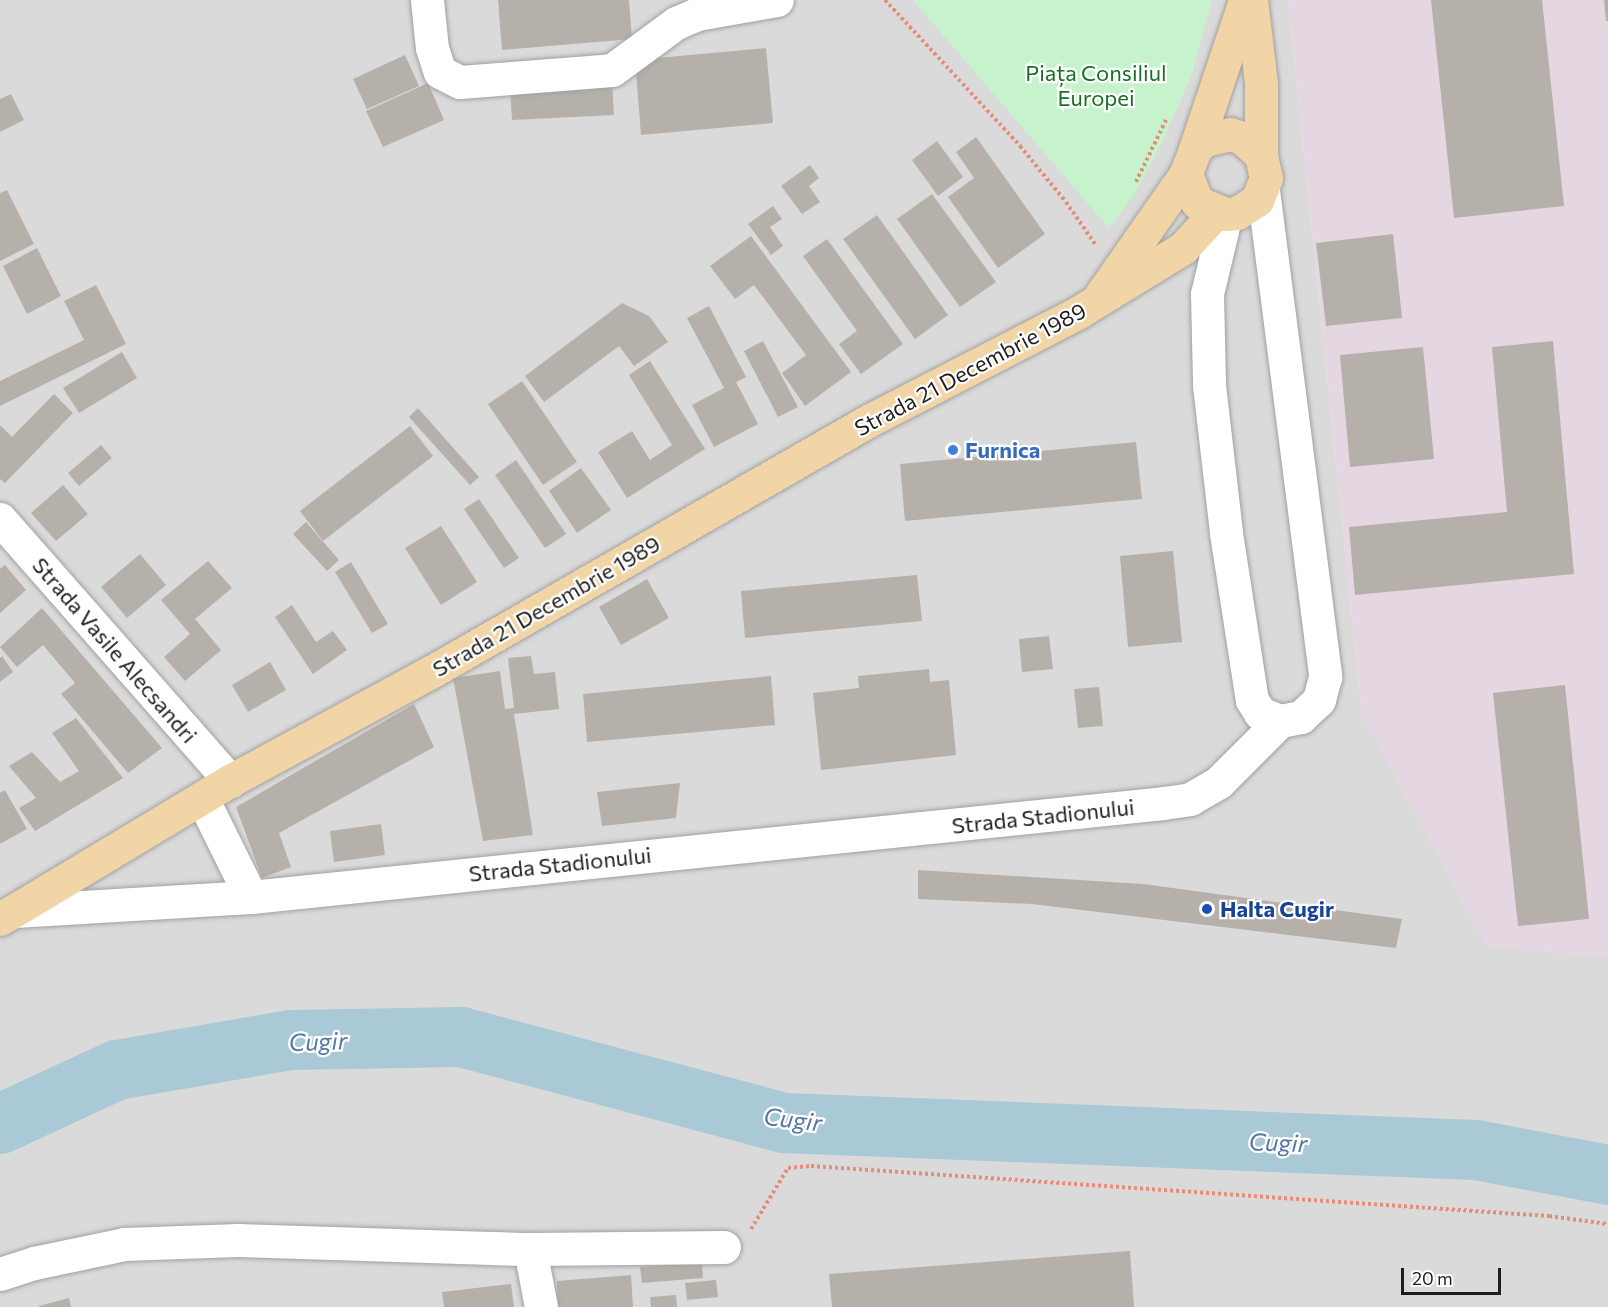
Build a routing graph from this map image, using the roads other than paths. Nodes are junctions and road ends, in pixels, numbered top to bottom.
1 (427, 0) edge
2 (777, 0) edge
3 (1245, 0) edge
4 (1251, 0) edge
5 (1261, 155) junction
6 (1190, 161) junction
7 (1263, 190) junction
8 (1220, 213) junction
9 (1096, 302) junction
10 (0, 519) edge
11 (1280, 721) junction
12 (230, 781) junction
13 (202, 798) junction
14 (251, 897) junction
15 (7, 915) edge
16 (724, 1247) road end
17 (530, 1249) junction
18 (0, 1274) edge
19 (541, 1307) edge

1 - 2 street
3 - 6 main road
4 - 5 main road
5 - 6 main road
5 - 7 main road
6 - 8 main road
6 - 9 main road, Strada 21 Decembrie 1989
7 - 8 main road
7 - 11 street
8 - 9 main road, Strada 21 Decembrie 1989
8 - 11 street
9 - 12 main road, Strada 21 Decembrie 1989
10 - 12 street, Strada Vasile Alecsandri
11 - 14 street, Strada Stadionului
12 - 13 main road, Strada 21 Decembrie 1989
13 - 14 street
13 - 15 main road, Strada 21 Decembrie 1989
14 - 15 street, Strada Stadionului
16 - 17 street
17 - 18 street
17 - 19 street

